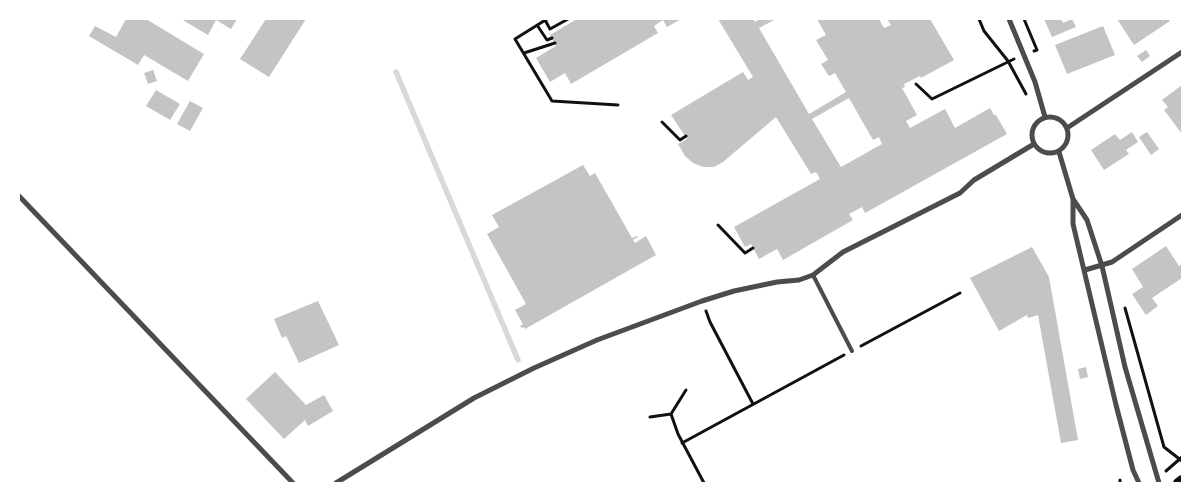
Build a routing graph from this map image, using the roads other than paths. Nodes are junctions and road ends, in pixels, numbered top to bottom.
1 (1009, 19) edge
2 (1182, 52) edge
3 (1045, 117) junction
4 (1067, 128) junction
5 (1034, 144) junction
6 (1059, 152) junction
7 (19, 196) edge
8 (1073, 199) junction
9 (1182, 215) edge
10 (1102, 266) junction
11 (1086, 270) junction
12 (813, 275) junction
13 (852, 351) road end
14 (1182, 480) edge
15 (293, 483) edge
16 (336, 483) edge
17 (1138, 483) edge
18 (1159, 483) edge
19 (1178, 483) edge

1 - 3 street
2 - 4 street
3 - 4 street
3 - 5 street
4 - 6 street
5 - 6 street
5 - 12 street
6 - 8 street
7 - 15 street
8 - 10 street
8 - 11 street
9 - 10 street
10 - 11 street
10 - 18 street
11 - 17 street
12 - 13 lane
12 - 16 street
14 - 19 main road

